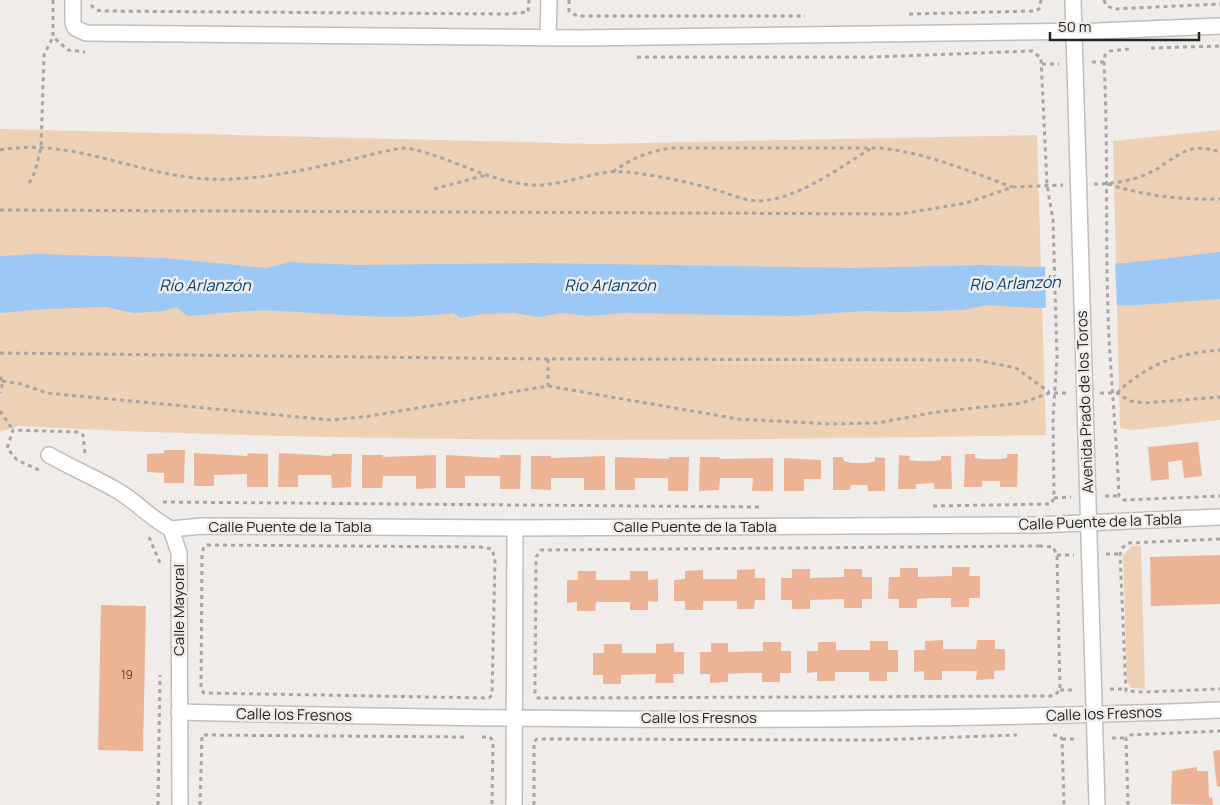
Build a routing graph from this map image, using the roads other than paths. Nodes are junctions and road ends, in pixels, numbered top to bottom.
1 (73, 0) edge
2 (549, 0) edge
3 (1073, 0) edge
4 (1220, 26) edge
5 (1074, 31) junction
6 (548, 37) junction
7 (50, 455) dead end
8 (1220, 517) edge
9 (1089, 523) junction
10 (515, 528) junction
11 (171, 529) junction
12 (1220, 710) edge
13 (178, 712) junction
14 (1095, 714) junction
15 (515, 719) junction
16 (180, 805) edge
17 (514, 805) edge
18 (1097, 805) edge

1 - 6 street
2 - 6 street
3 - 5 street, Avenida Prado de los Toros
4 - 5 street
5 - 6 street
5 - 9 street, Avenida Prado de los Toros
7 - 11 street
8 - 9 street, Calle Puente de la Tabla
9 - 10 street, Calle Puente de la Tabla
9 - 14 street, Avenida Prado de los Toros
10 - 11 street, Calle Puente de la Tabla
10 - 15 street
11 - 13 street, Calle Mayoral
12 - 14 street, Calle los Fresnos
13 - 15 street, Calle los Fresnos
13 - 16 street, Calle Mayoral
14 - 15 street, Calle los Fresnos
14 - 18 street, Avenida Prado de los Toros
15 - 17 street

